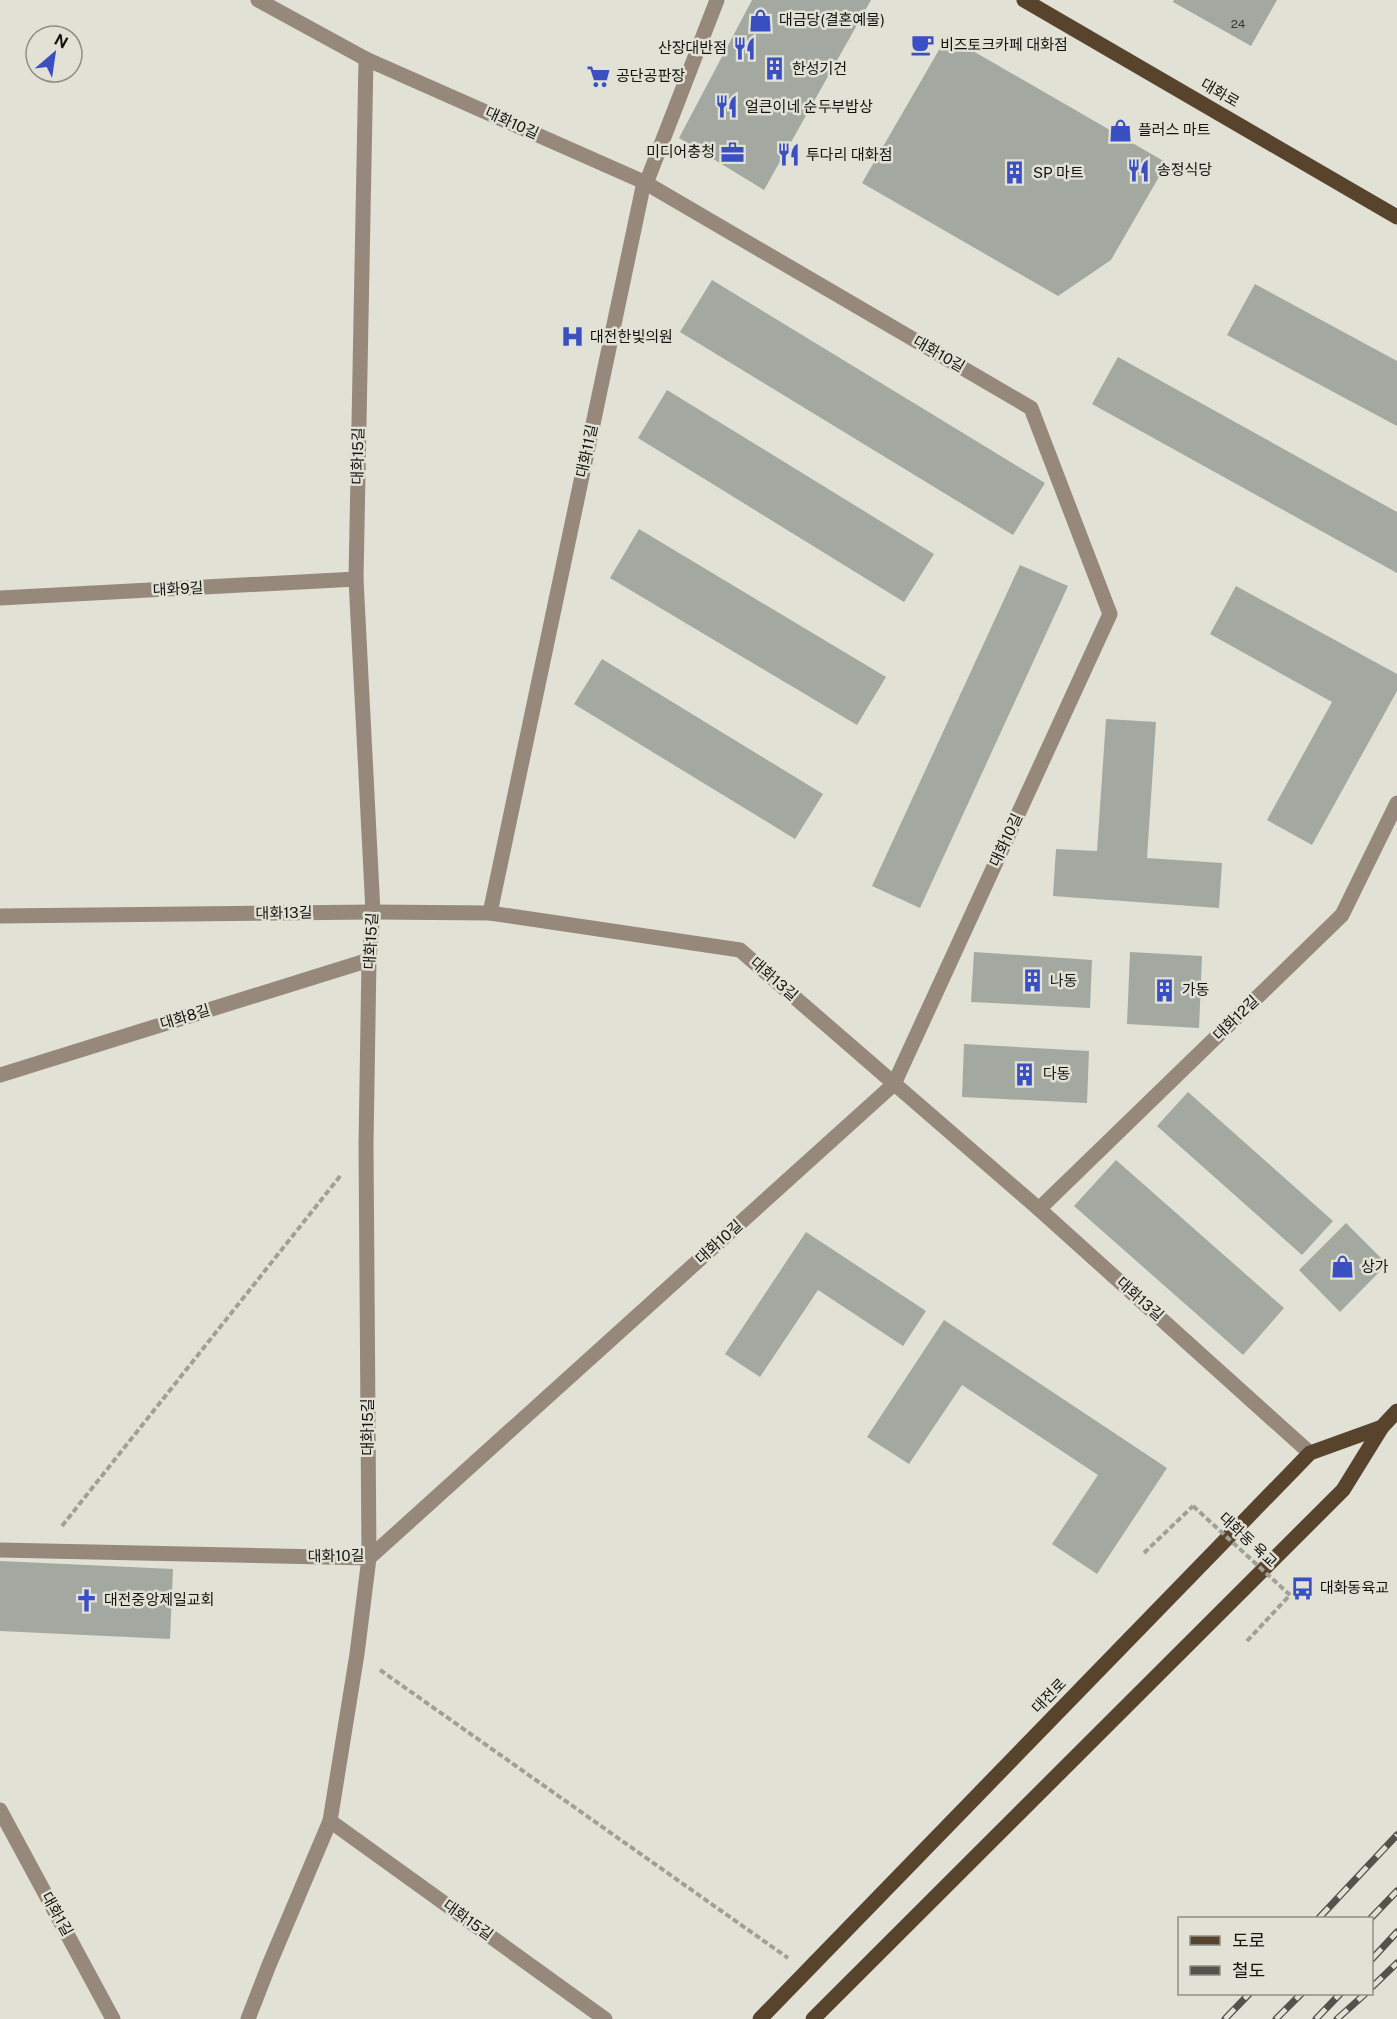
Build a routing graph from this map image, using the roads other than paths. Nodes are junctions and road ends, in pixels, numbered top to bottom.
1 (258, 0) edge
2 (717, 0) edge
3 (1024, 0) edge
4 (366, 58) junction
5 (644, 182) junction
6 (1397, 217) edge
7 (356, 579) junction
8 (0, 598) edge
9 (1397, 802) edge
10 (373, 912) junction
11 (490, 913) junction
12 (0, 916) edge
13 (369, 960) junction
14 (0, 1075) edge
15 (894, 1084) junction
16 (1039, 1209) junction
17 (1397, 1411) edge
18 (1382, 1427) junction
19 (1310, 1453) junction
20 (0, 1550) edge
21 (369, 1558) junction
22 (0, 1810) edge
23 (330, 1821) junction
24 (114, 2019) edge
25 (248, 2019) edge
26 (605, 2019) edge
27 (760, 2019) edge
28 (813, 2019) edge

1 - 4 street, 대화10길
2 - 5 street, 대화11길
3 - 6 main road, 대화로
4 - 5 street, 대화10길
4 - 7 street, 대화15길
5 - 11 street, 대화11길
5 - 15 street, 대화10길
7 - 8 street, 대화9길
7 - 10 street, 대화15길
9 - 16 street, 대화12길
10 - 11 street, 대화13길
10 - 12 street, 대화13길
10 - 13 street, 대화15길
11 - 15 street, 대화13길
13 - 14 street, 대화8길
13 - 21 street, 대화15길
15 - 16 street, 대화13길
15 - 21 street, 대화10길
16 - 19 street, 대화13길
17 - 18 main road, 대전로
18 - 19 main road, 대전로
18 - 28 main road, 대전로
19 - 27 main road, 대전로
20 - 21 street, 대화10길
21 - 23 street, 대화15길
22 - 24 street, 대화1길
23 - 25 street, 대화15길
23 - 26 street, 대화15길

